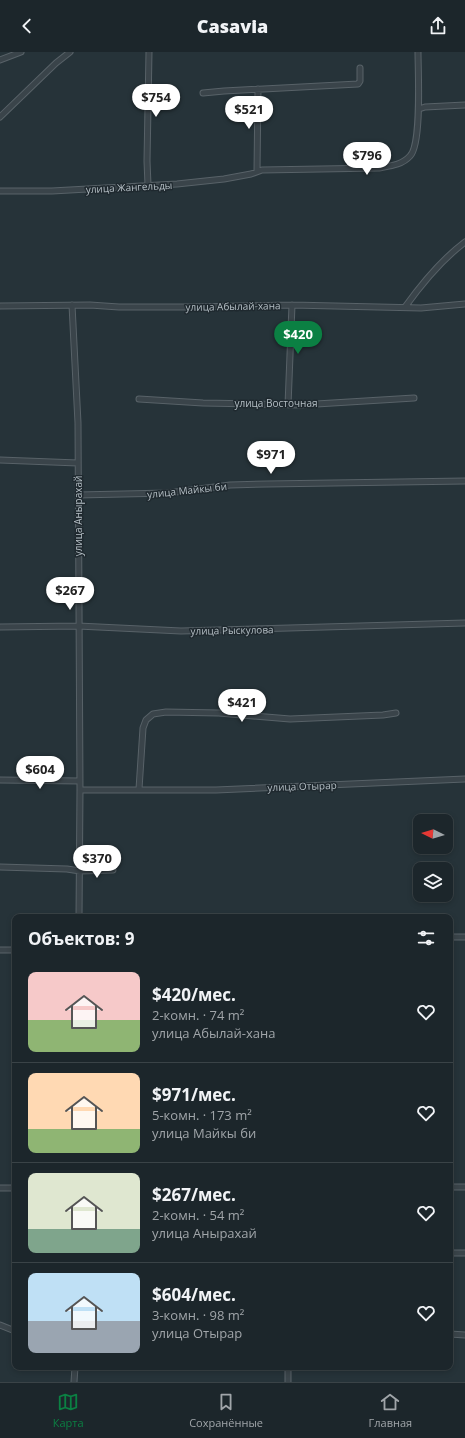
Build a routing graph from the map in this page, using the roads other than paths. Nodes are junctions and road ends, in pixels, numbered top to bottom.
1 (21, 52) edge
2 (70, 52) edge
3 (149, 52) edge
4 (418, 52) edge
5 (0, 60) edge
6 (360, 68) dead end
7 (258, 89) junction
8 (203, 93) dead end
9 (465, 106) edge
10 (418, 109) junction
11 (0, 117) edge
12 (257, 171) junction
13 (148, 185) junction
14 (0, 191) edge
15 (465, 242) edge
16 (465, 304) edge
17 (72, 305) junction
18 (292, 305) junction
19 (0, 306) edge
20 (405, 307) junction
21 (414, 398) dead end
22 (139, 399) dead end
23 (288, 405) junction
24 (0, 460) edge
25 (78, 463) junction
26 (465, 481) edge
27 (78, 495) junction
28 (465, 623) edge
29 (78, 626) junction
30 (0, 627) edge
31 (396, 713) dead end
32 (465, 779) edge
33 (0, 780) edge
34 (80, 781) junction
35 (139, 789) junction
36 (80, 790) junction
37 (0, 867) edge
38 (113, 870) dead end
39 (80, 871) junction
40 (79, 914) edge
41 (453, 937) edge
42 (465, 937) edge
43 (0, 950) edge
44 (12, 950) edge
45 (453, 1187) edge
46 (465, 1187) edge
47 (0, 1188) edge
48 (12, 1188) edge
49 (453, 1253) edge
50 (465, 1253) edge
51 (0, 1325) edge
52 (12, 1330) edge
53 (453, 1334) edge
54 (465, 1335) edge
55 (74, 1370) edge
56 (288, 1370) edge
57 (74, 1382) edge
58 (288, 1382) edge

1 - 5 street
2 - 11 street
3 - 13 street
4 - 10 street, улица Жангельды
6 - 7 street
7 - 8 street
7 - 12 street
9 - 10 street
10 - 12 street, улица Жангельды
12 - 13 street, улица Жангельды
13 - 14 street, улица Жангельды
15 - 20 street
16 - 20 street, улица Абылай-хана
17 - 18 street, улица Абылай-хана
17 - 19 street, улица Абылай-хана
17 - 25 street, улица Анырахай
18 - 20 street, улица Абылай-хана
18 - 23 street
21 - 23 street, улица Восточная
22 - 23 street, улица Восточная
24 - 25 street
25 - 27 street, улица Анырахай
26 - 27 street, улица Майкы би
27 - 29 street, улица Анырахай
28 - 29 street, улица Рыскулова
29 - 30 street, улица Рыскулова
29 - 34 street, улица Анырахай
31 - 35 street
32 - 35 street, улица Отырар
33 - 34 street
34 - 36 street, улица Анырахай
35 - 36 street, улица Отырар
36 - 39 street, улица Анырахай
37 - 39 street
38 - 39 street
39 - 40 street, улица Анырахай
41 - 42 street
43 - 44 street
45 - 46 street
47 - 48 street
49 - 50 street
51 - 52 street
53 - 54 street
55 - 57 street
56 - 58 street

